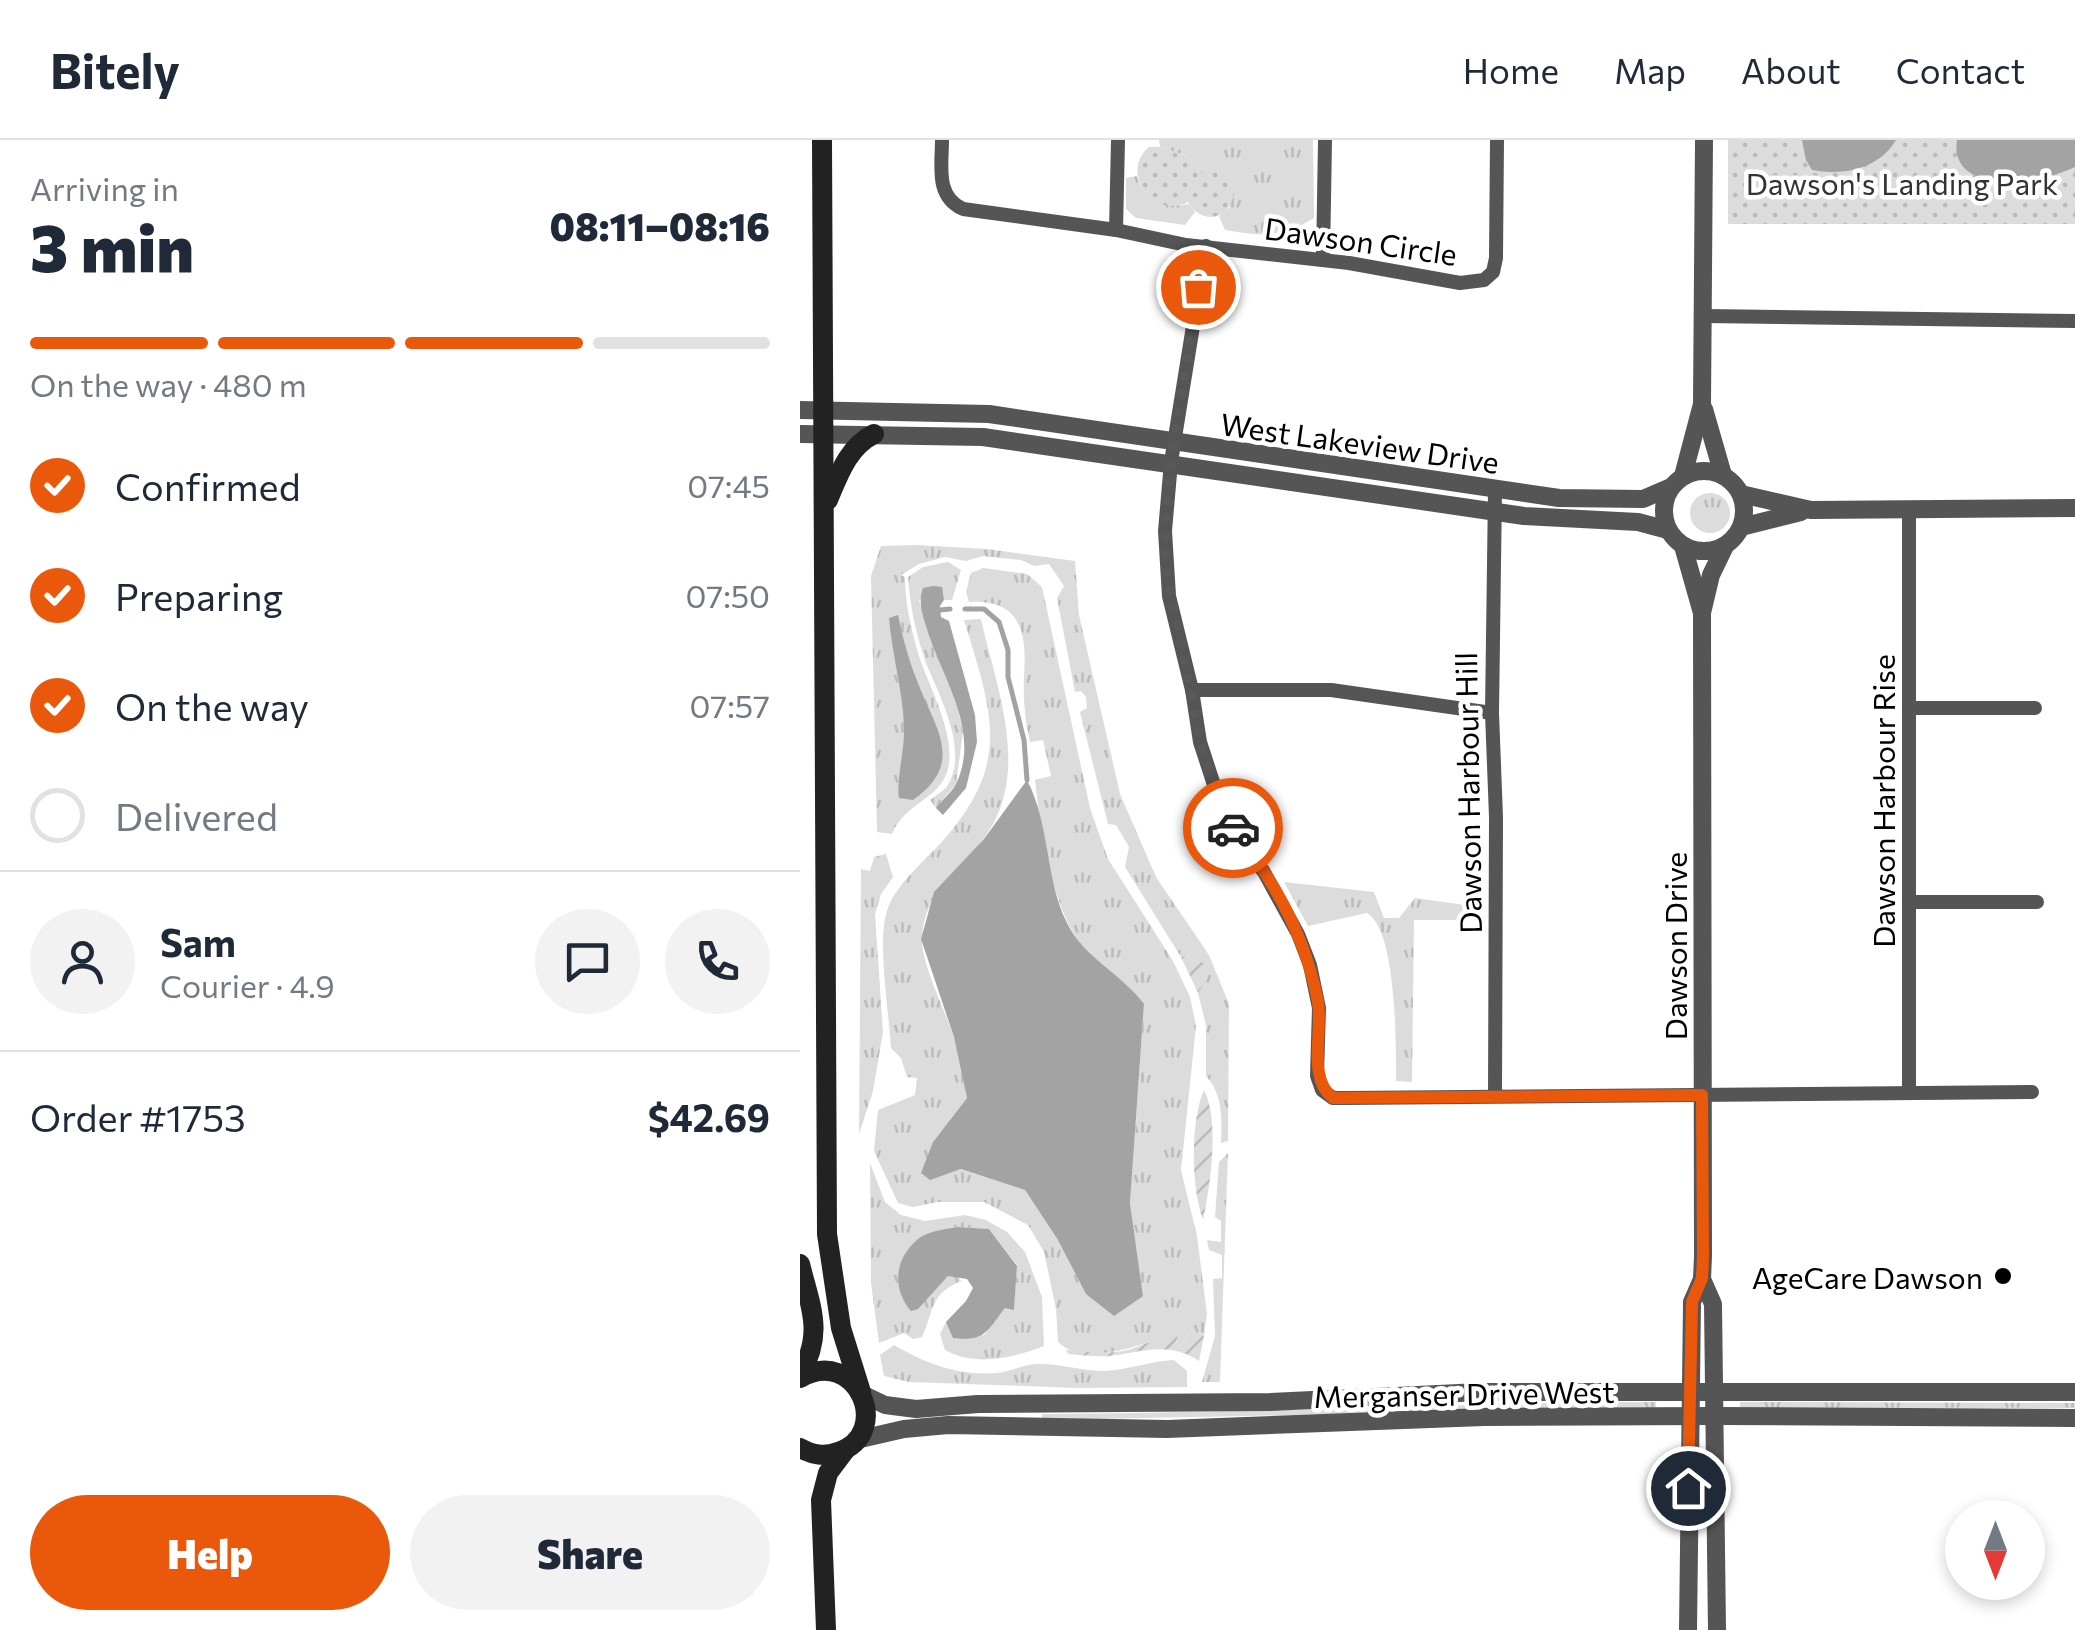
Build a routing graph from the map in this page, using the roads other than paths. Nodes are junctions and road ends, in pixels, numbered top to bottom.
1 (822, 140) edge
2 (942, 140) edge
3 (1118, 140) edge
4 (1325, 140) edge
5 (1496, 140) edge
6 (1704, 140) edge
7 (1116, 230) junction
8 (1206, 246) junction
9 (1323, 260) junction
10 (1704, 316) junction
11 (2075, 320) edge
12 (1702, 404) junction
13 (800, 410) edge
14 (824, 410) junction
15 (800, 434) edge
16 (824, 434) junction
17 (874, 434) junction
18 (1174, 442) junction
19 (1171, 462) junction
20 (1723, 475) junction
21 (1677, 482) junction
22 (1496, 490) junction
23 (1741, 494) junction
24 (2075, 508) edge
25 (1909, 509) junction
26 (1812, 510) junction
27 (824, 511) junction
28 (1493, 511) junction
29 (1741, 528) junction
30 (1668, 530) junction
31 (1683, 546) junction
32 (1725, 546) junction
33 (1702, 613) junction
34 (1192, 690) junction
35 (1910, 708) junction
36 (2035, 708) dead end
37 (1492, 713) junction
38 (1910, 902) junction
39 (2037, 902) dead end
40 (1910, 1092) junction
41 (2032, 1092) dead end
42 (1702, 1095) junction
43 (1495, 1096) junction
44 (800, 1264) edge
45 (1702, 1278) junction
46 (800, 1376) edge
47 (1688, 1392) junction
48 (2075, 1392) edge
49 (861, 1393) junction
50 (1715, 1393) junction
51 (1688, 1416) junction
52 (1715, 1416) junction
53 (2075, 1418) edge
54 (851, 1445) junction
55 (800, 1448) edge
56 (1688, 1559) junction
57 (1716, 1560) junction
58 (826, 1630) edge
59 (1688, 1630) edge
60 (1717, 1630) edge

1 - 14 main road
2 - 7 street, Dawson Circle
3 - 7 street
4 - 9 street
5 - 9 street, Dawson Circle
6 - 10 street
7 - 8 street, Dawson Circle
8 - 9 street, Dawson Circle
8 - 18 street
10 - 11 street
10 - 12 street
12 - 20 street
12 - 21 street
13 - 14 street, West Lakeview Drive
14 - 16 main road
14 - 18 street, West Lakeview Drive
15 - 16 street, West Lakeview Drive
16 - 17 street, West Lakeview Drive
16 - 27 main road
17 - 19 street, West Lakeview Drive
17 - 27 main road
18 - 19 street
18 - 22 street, West Lakeview Drive
19 - 28 street, West Lakeview Drive
19 - 34 street
20 - 21 street
20 - 23 street
21 - 22 street, West Lakeview Drive
21 - 30 street
22 - 28 street, Dawson Harbour Hill
23 - 26 street
23 - 29 street
24 - 25 street
25 - 26 street
25 - 35 street, Dawson Harbour Rise
26 - 29 street
27 - 49 main road
28 - 30 street, West Lakeview Drive
28 - 37 street, Dawson Harbour Hill
29 - 32 street
30 - 31 street
31 - 32 street
31 - 33 street, Dawson Drive
32 - 33 street, Dawson Drive
33 - 42 street, Dawson Drive
34 - 37 street
34 - 43 street
35 - 36 street
35 - 38 street, Dawson Harbour Rise
37 - 43 street, Dawson Harbour Hill
38 - 39 street
38 - 40 street, Dawson Harbour Rise
40 - 41 street
40 - 42 street
42 - 43 street
42 - 45 street, Dawson Drive
44 - 46 main road
45 - 47 street, Dawson Drive
45 - 50 street, Dawson Drive
46 - 49 main road
47 - 49 street, Merganser Drive West
47 - 50 street, Merganser Drive West
47 - 51 street, Dawson Drive
48 - 50 street, Merganser Drive West
49 - 54 main road
50 - 52 street, Dawson Drive
51 - 52 street, Merganser Drive West
51 - 54 street, Merganser Drive West
51 - 56 street, Dawson Drive
52 - 53 street, Merganser Drive West
52 - 57 street, Dawson Drive
54 - 55 main road
54 - 58 main road
56 - 57 street
56 - 59 street, Dawson Drive
57 - 60 street, Dawson Drive

